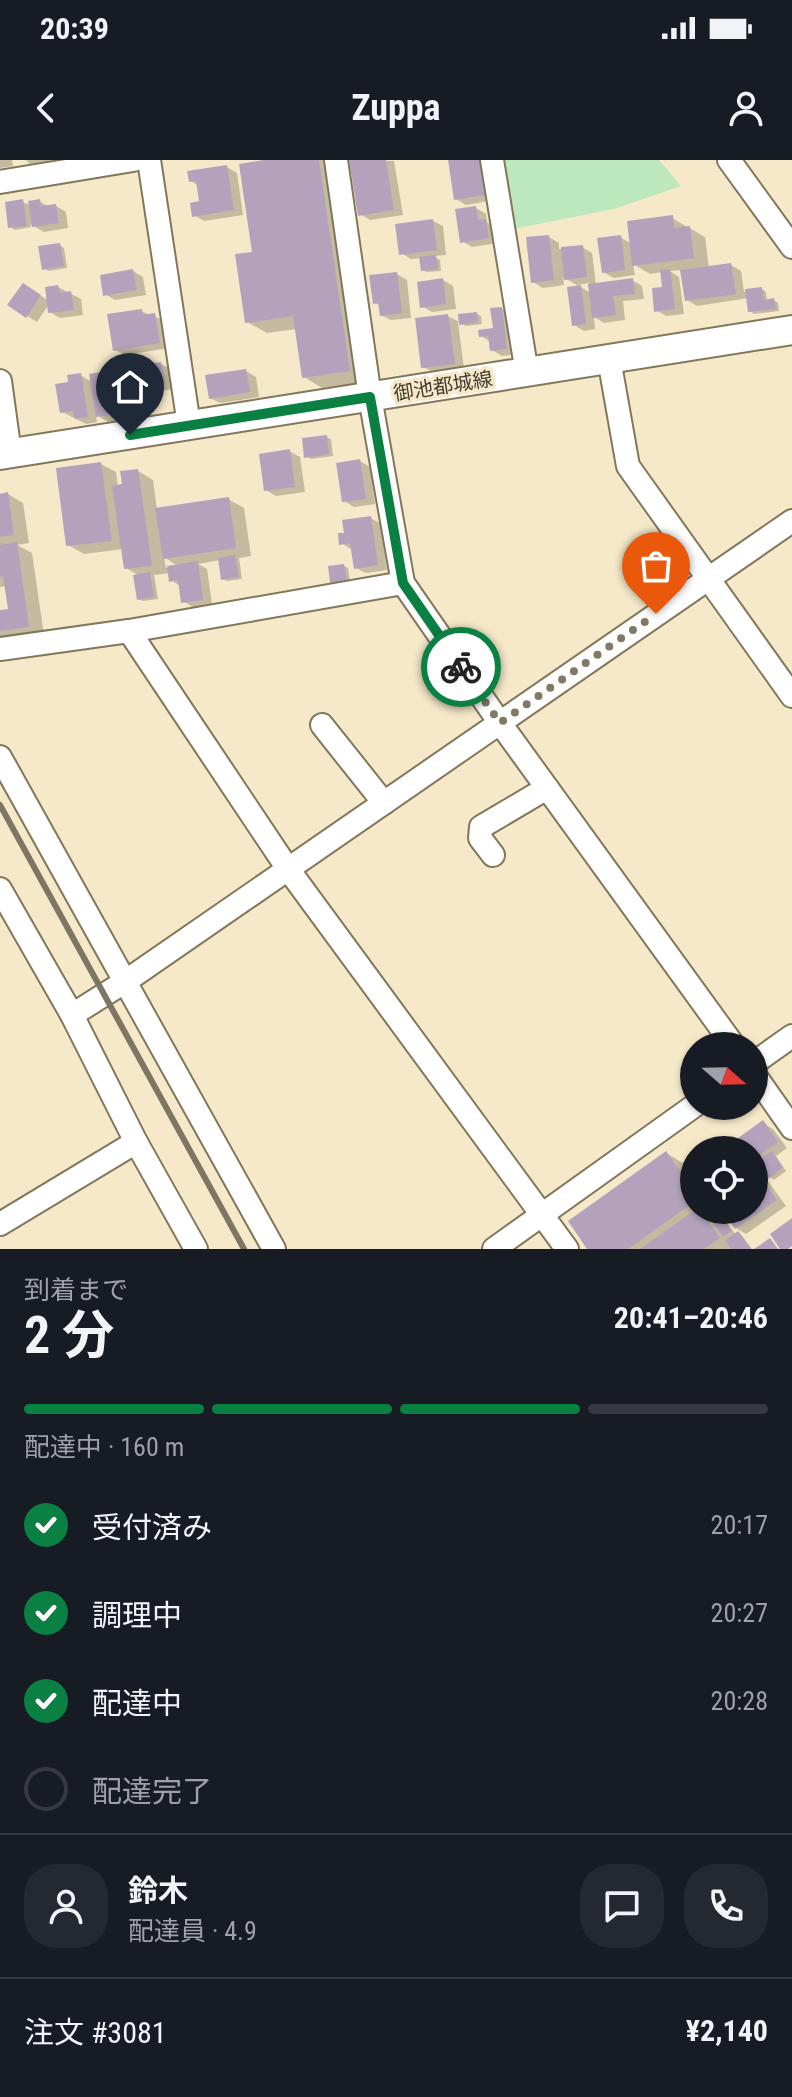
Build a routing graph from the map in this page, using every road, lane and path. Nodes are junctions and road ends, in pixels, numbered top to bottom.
1 (133, 160) edge
2 (149, 160) edge
3 (336, 160) edge
4 (492, 160) edge
5 (729, 160) edge
6 (0, 182) edge
7 (792, 247) edge
8 (792, 330) edge
9 (609, 359) junction
10 (527, 373) junction
11 (0, 381) edge
12 (370, 397) junction
13 (189, 425) junction
14 (5, 455) edge
15 (792, 521) edge
16 (708, 578) junction
17 (403, 583) junction
18 (129, 631) junction
19 (0, 649) edge
20 (792, 696) edge
21 (500, 723) junction
22 (322, 725) dead end
23 (0, 757) edge
24 (547, 788) junction
25 (384, 803) junction
26 (493, 855) dead end
27 (288, 869) junction
28 (0, 889) edge
29 (126, 981) junction
30 (72, 1015) junction
31 (724, 1032) edge
32 (792, 1036) edge
33 (768, 1053) edge
34 (768, 1094) edge
35 (680, 1116) edge
36 (792, 1128) edge
37 (136, 1142) junction
38 (544, 1215) junction
39 (0, 1224) edge
40 (196, 1249) edge
41 (274, 1249) edge
42 (494, 1249) edge
43 (567, 1249) edge

1 - 6 street
2 - 13 street
3 - 12 street
4 - 10 street
5 - 7 street
8 - 9 main road, 御池都城線
9 - 10 main road, 御池都城線
9 - 16 street
10 - 12 main road, 御池都城線
11 - 14 street
12 - 13 main road, 御池都城線
12 - 17 street
13 - 14 main road, 御池都城線
15 - 16 street
16 - 20 street
16 - 21 street
17 - 18 street
17 - 21 street
18 - 19 street
18 - 27 street
21 - 24 street
21 - 25 street
22 - 25 street
23 - 29 street
24 - 26 street
24 - 31 street
25 - 27 street
27 - 29 street
27 - 38 street
28 - 30 street
29 - 30 street
29 - 41 street
30 - 37 street
32 - 33 street
34 - 36 street
35 - 38 street
37 - 39 street
37 - 40 street
38 - 42 street
38 - 43 street

